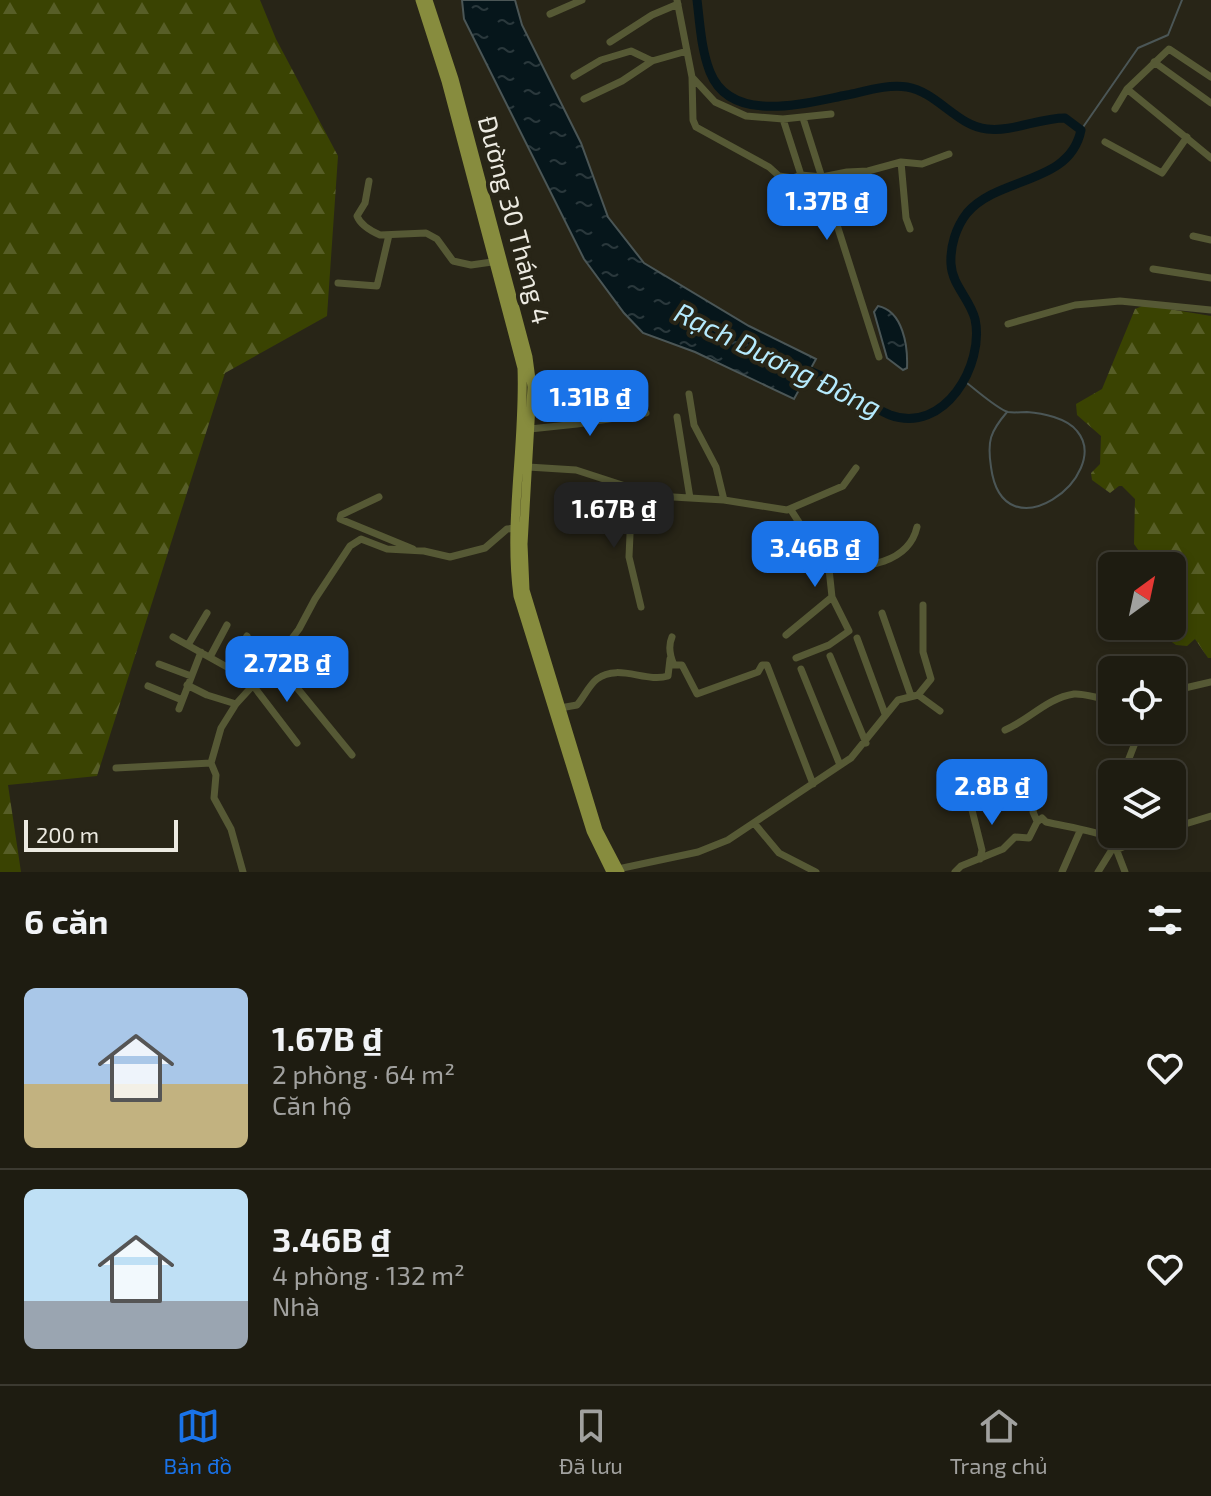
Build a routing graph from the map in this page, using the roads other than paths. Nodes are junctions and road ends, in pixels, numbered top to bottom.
1 (420, 0) edge
2 (428, 0) edge
3 (582, 0) edge
4 (678, 5) edge
5 (550, 14) dead end
6 (610, 42) dead end
7 (687, 51) junction
8 (652, 61) junction
9 (1154, 62) junction
10 (574, 76) dead end
11 (692, 77) junction
12 (1211, 77) edge
13 (450, 80) junction
14 (1127, 89) junction
15 (584, 99) dead end
16 (1211, 102) edge
17 (1115, 109) dead end
18 (831, 114) dead end
19 (803, 118) junction
20 (783, 119) junction
21 (1187, 137) junction
22 (1105, 142) dead end
23 (949, 154) dead end
24 (1211, 158) edge
25 (901, 162) junction
26 (801, 175) junction
27 (822, 177) junction
28 (369, 181) dead end
29 (481, 198) junction
30 (910, 229) dead end
31 (389, 235) junction
32 (1193, 236) dead end
33 (1211, 240) edge
34 (492, 262) junction
35 (1153, 269) dead end
36 (1211, 278) edge
37 (338, 283) dead end
38 (1211, 310) edge
39 (1008, 324) dead end
40 (516, 326) junction
41 (879, 357) dead end
42 (689, 394) dead end
43 (646, 413) dead end
44 (677, 417) dead end
45 (530, 429) junction
46 (524, 466) junction
47 (856, 468) dead end
48 (632, 489) junction
49 (379, 497) dead end
50 (690, 498) junction
51 (724, 500) junction
52 (791, 510) junction
53 (917, 527) dead end
54 (516, 528) junction
55 (845, 531) dead end
56 (807, 538) junction
57 (415, 551) junction
58 (829, 569) junction
59 (832, 597) junction
60 (923, 605) dead end
61 (641, 607) dead end
62 (207, 613) dead end
63 (882, 613) dead end
64 (527, 615) junction
65 (227, 625) dead end
66 (786, 635) dead end
67 (247, 636) dead end
68 (173, 637) dead end
69 (672, 637) dead end
70 (857, 638) dead end
71 (188, 645) junction
72 (201, 652) junction
73 (830, 656) dead end
74 (210, 657) junction
75 (671, 658) junction
76 (796, 658) dead end
77 (275, 661) junction
78 (159, 664) dead end
79 (230, 668) junction
80 (801, 669) dead end
81 (191, 676) junction
82 (1210, 682) edge
83 (253, 683) junction
84 (549, 684) junction
85 (187, 685) junction
86 (148, 686) dead end
87 (1186, 688) edge
88 (915, 696) junction
89 (1098, 699) edge
90 (182, 700) junction
91 (236, 704) junction
92 (560, 708) junction
93 (179, 709) dead end
94 (940, 711) dead end
95 (885, 714) junction
96 (1005, 730) dead end
97 (297, 743) dead end
98 (866, 743) junction
99 (352, 755) dead end
100 (211, 763) junction
101 (840, 765) junction
102 (116, 768) dead end
103 (813, 784) junction
104 (1038, 789) dead end
105 (968, 794) dead end
106 (1211, 816) edge
107 (1037, 821) junction
108 (754, 823) junction
109 (1186, 824) edge
110 (1080, 831) junction
111 (1098, 834) edge
112 (1110, 848) edge
113 (1116, 848) edge
114 (980, 859) junction
115 (615, 871) edge
116 (243, 872) edge
117 (816, 872) edge
118 (955, 872) edge
119 (1062, 872) edge
120 (1098, 872) edge
121 (1125, 872) edge

1 - 13 main road, Đường 30 Tháng 4
2 - 13 main road, Đường 30 Tháng 4
3 - 5 street
4 - 6 street
4 - 7 street
7 - 8 street
7 - 11 street
8 - 10 street
8 - 15 street
9 - 12 street
9 - 14 street
9 - 16 street
11 - 20 street
11 - 26 street
13 - 29 main road, Đường 30 Tháng 4
14 - 17 street
14 - 21 street
18 - 19 street
19 - 20 street
19 - 27 street
20 - 26 street
21 - 22 street
21 - 24 street
23 - 25 street
25 - 27 street
25 - 30 street
26 - 27 street
27 - 41 street
28 - 31 street
29 - 34 main road, Đường 30 Tháng 4
29 - 40 main road, Đường 30 Tháng 4
31 - 34 street
31 - 37 street
32 - 33 street
34 - 40 main road, Đường 30 Tháng 4
35 - 36 street
38 - 39 street
40 - 45 main road, Đường 30 Tháng 4
40 - 46 main road, Đường 30 Tháng 4
42 - 51 street
43 - 45 street
44 - 50 street
45 - 46 main road, Đường 30 Tháng 4
46 - 48 street
46 - 54 main road, Đường 30 Tháng 4
46 - 64 main road, Đường 30 Tháng 4
47 - 52 street
48 - 50 street
48 - 61 street
49 - 57 street
50 - 51 street
51 - 52 street
52 - 56 street
53 - 58 street
54 - 57 street
54 - 64 main road, Đường 30 Tháng 4
55 - 56 street
56 - 58 street
57 - 77 street
58 - 59 street
59 - 66 street
59 - 76 street
60 - 88 street
62 - 71 street
63 - 88 street
64 - 84 main road, Đường 30 Tháng 4
65 - 74 street
67 - 79 street
68 - 71 street
69 - 75 street
70 - 95 street
71 - 72 street
72 - 74 street
72 - 81 street
73 - 98 street
74 - 79 street
75 - 92 street
75 - 103 street
77 - 83 street
77 - 99 street
78 - 81 street
79 - 83 street
80 - 101 street
81 - 85 street
82 - 87 street
83 - 91 street
83 - 97 street
84 - 92 main road, Đường 30 Tháng 4
84 - 115 main road, Đường 30 Tháng 4
85 - 90 street
85 - 91 street
86 - 90 street
88 - 94 street
88 - 95 street
89 - 96 street
90 - 93 street
91 - 100 street
92 - 115 main road, Đường 30 Tháng 4
95 - 98 street
98 - 101 street
100 - 102 street
100 - 116 street
101 - 103 street
103 - 108 street
104 - 107 street
105 - 114 street
106 - 109 street
107 - 110 street
107 - 114 street
108 - 115 street
108 - 117 street
110 - 111 street
110 - 119 street
112 - 120 street
113 - 121 street
114 - 118 street

